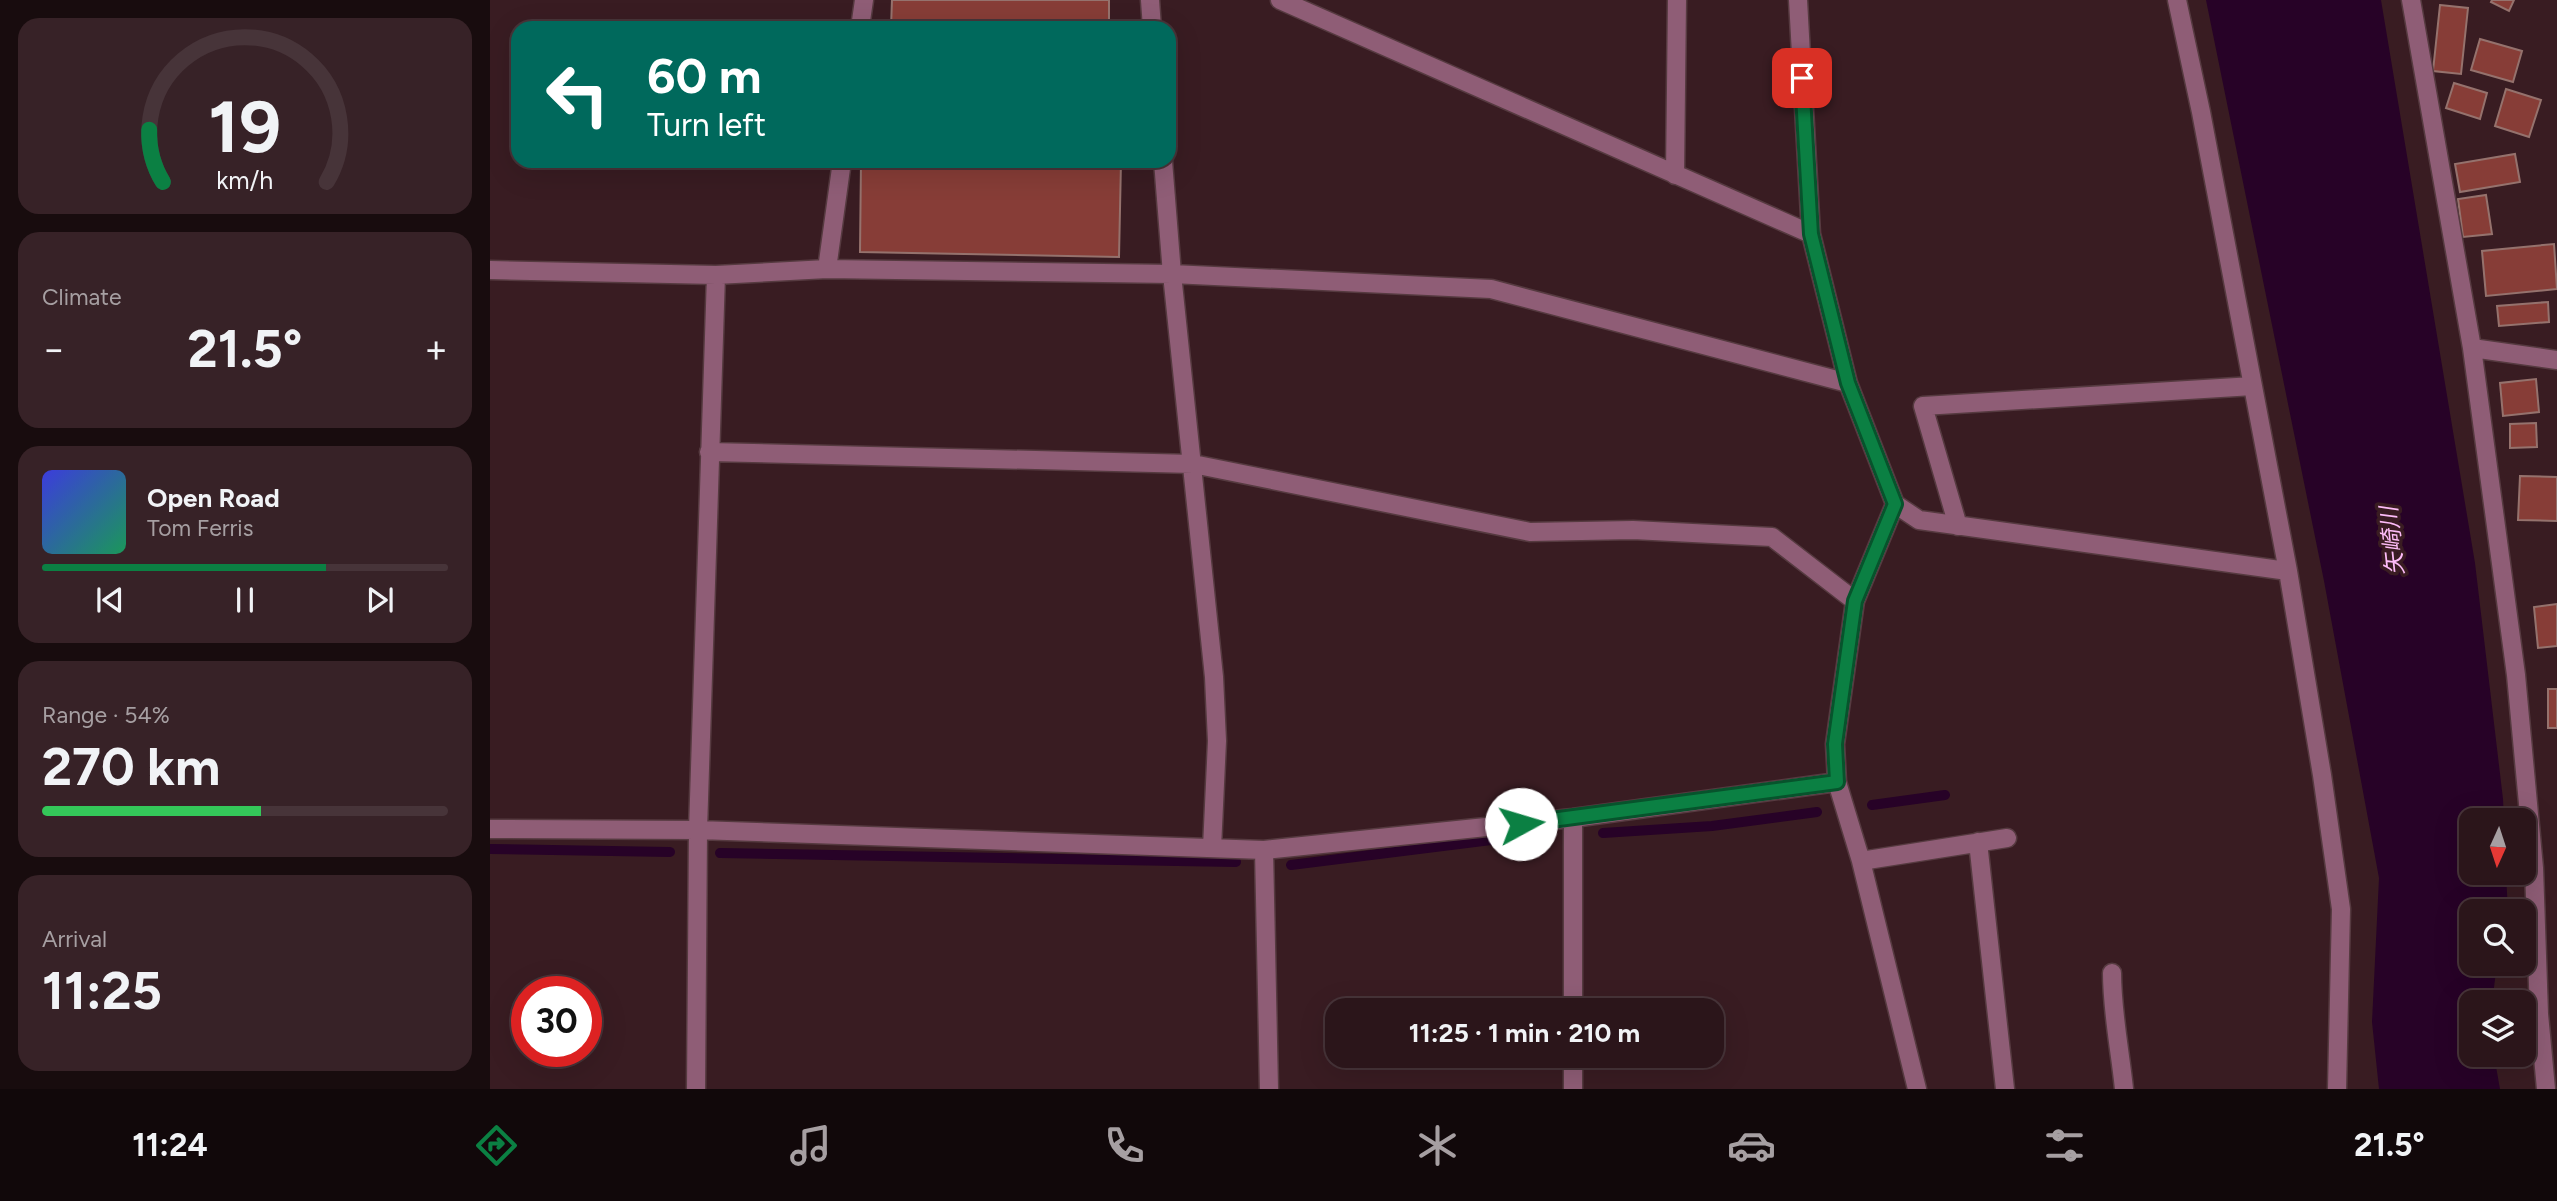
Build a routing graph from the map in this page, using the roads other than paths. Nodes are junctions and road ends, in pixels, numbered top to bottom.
1 (864, 0) edge
2 (1150, 0) edge
3 (1280, 0) edge
4 (1677, 0) edge
5 (1798, 0) edge
6 (2177, 0) edge
7 (2411, 0) edge
8 (861, 21) edge
9 (1152, 21) edge
10 (841, 168) edge
11 (1164, 168) edge
12 (1675, 175) junction
13 (1811, 234) junction
14 (827, 269) junction
15 (490, 270) edge
16 (1172, 274) junction
17 (716, 275) junction
18 (2472, 348) junction
19 (2557, 360) edge
20 (1848, 383) junction
21 (2253, 386) junction
22 (709, 452) junction
23 (1193, 464) junction
24 (1895, 504) junction
25 (1958, 526) junction
26 (2288, 571) junction
27 (1855, 601) junction
28 (1837, 782) junction
29 (1573, 818) junction
30 (490, 829) edge
31 (698, 830) junction
32 (2007, 838) dead end
33 (1978, 842) junction
34 (1212, 848) junction
35 (1264, 850) junction
36 (1861, 862) junction
37 (2112, 972) dead end
38 (1573, 998) edge
39 (1573, 1068) edge
40 (696, 1089) edge
41 (1269, 1089) edge
42 (1573, 1089) edge
43 (1917, 1089) edge
44 (2005, 1089) edge
45 (2124, 1089) edge
46 (2337, 1089) edge
47 (2546, 1089) edge

1 - 8 street
2 - 9 street
3 - 12 street
4 - 12 street
5 - 13 street
6 - 21 street
7 - 18 street
10 - 14 street
11 - 16 street
12 - 13 street
13 - 20 street
14 - 16 street
14 - 17 street
15 - 17 street
16 - 20 street
16 - 23 street
17 - 22 street
18 - 19 street
18 - 47 street
20 - 24 street
21 - 25 street
21 - 26 street
22 - 23 street
22 - 31 street
23 - 27 street
23 - 34 street
24 - 25 street
24 - 27 street
25 - 26 street
26 - 46 street
27 - 28 street
28 - 29 street
28 - 36 street
29 - 35 street
29 - 38 street
30 - 31 street
31 - 34 street
31 - 40 street
32 - 33 street
33 - 36 street
33 - 44 street
34 - 35 street
35 - 41 street
36 - 43 street
37 - 45 street
39 - 42 street

